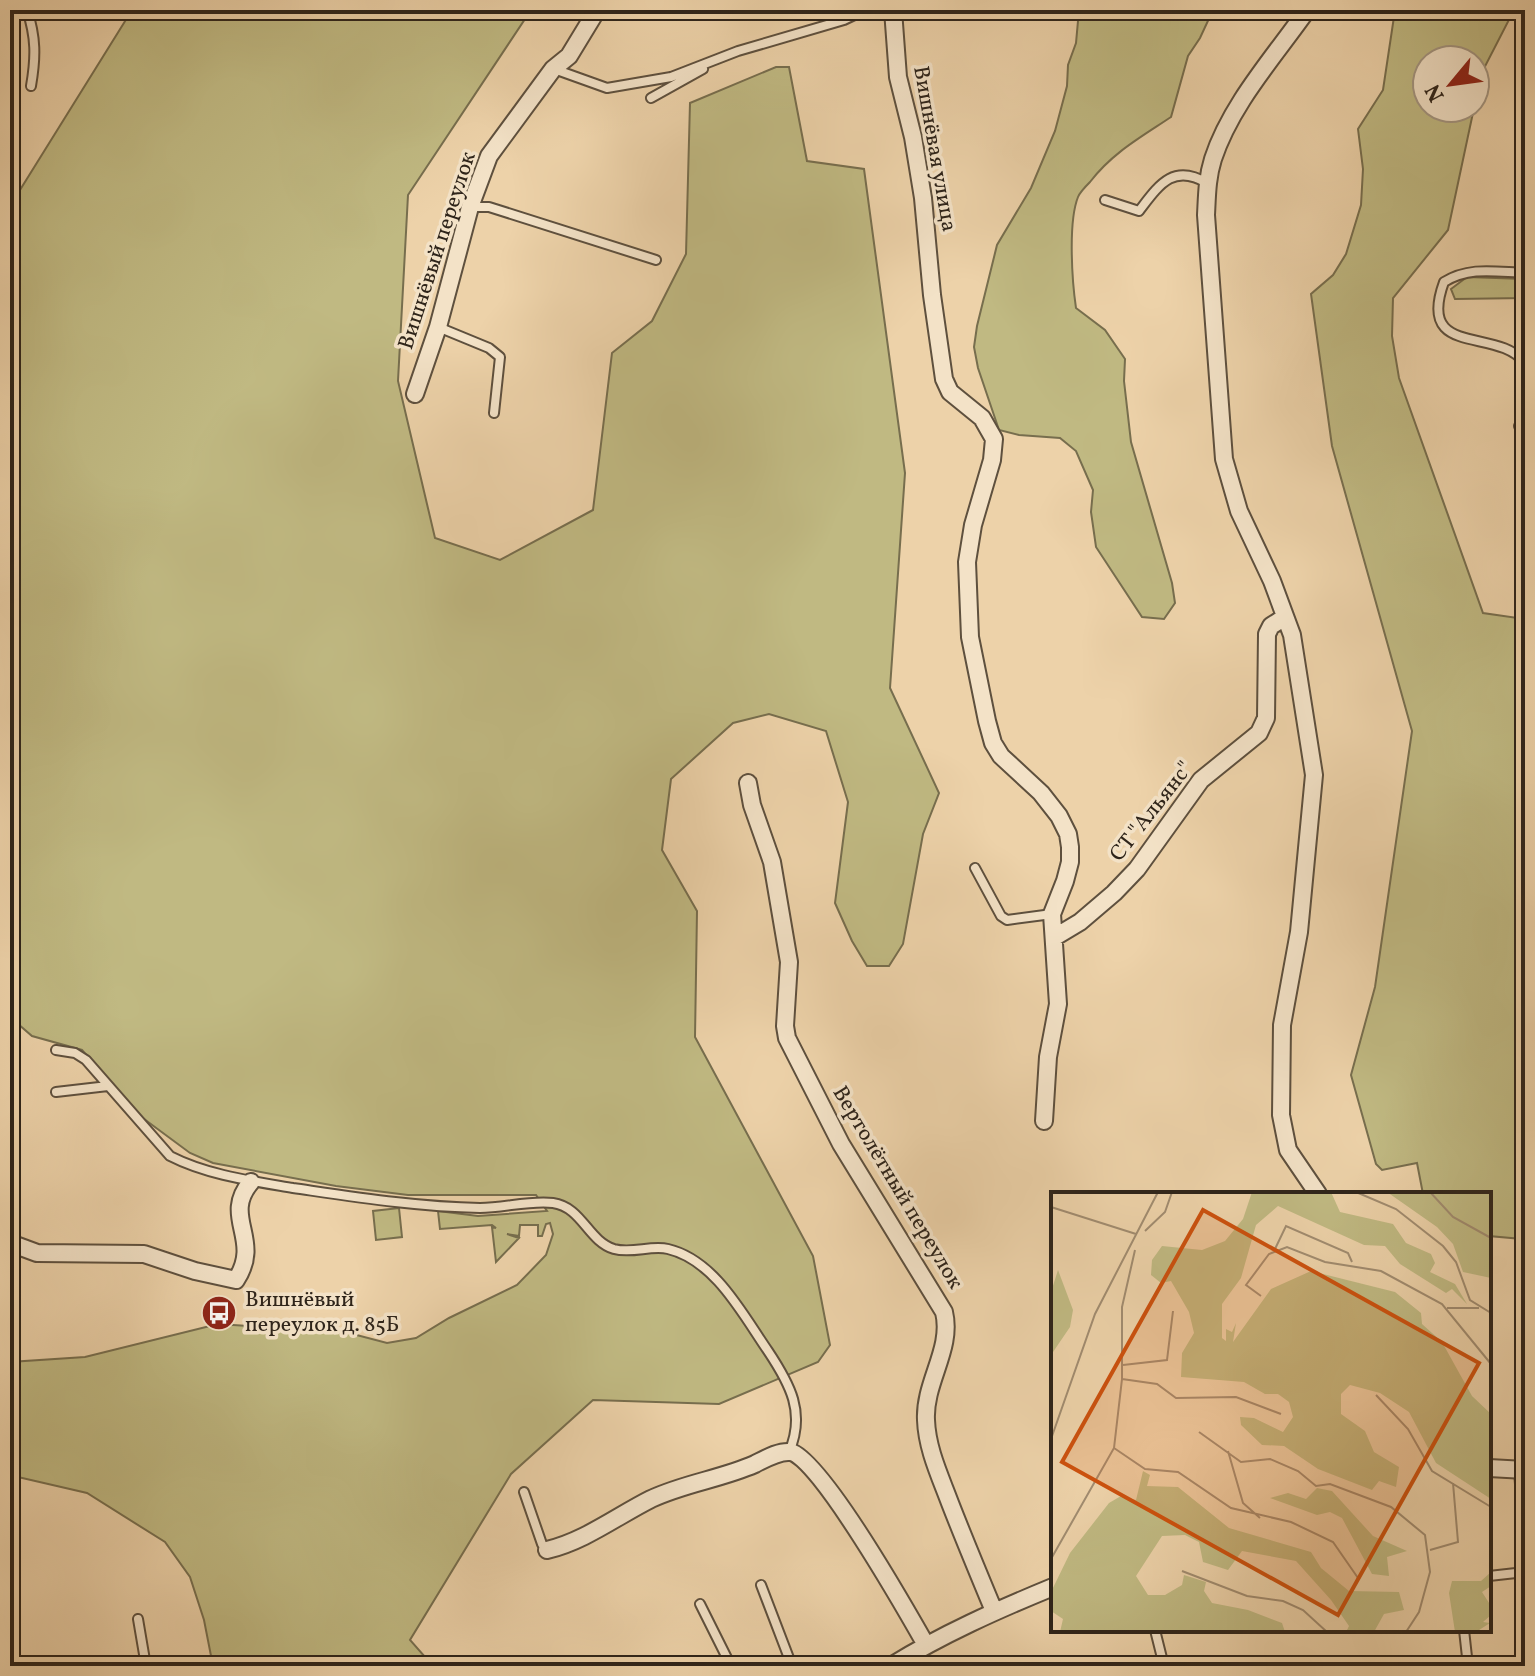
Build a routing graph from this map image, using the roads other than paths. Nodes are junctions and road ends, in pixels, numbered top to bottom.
1 (27, 10) edge
2 (597, 10) edge
3 (865, 10) edge
4 (893, 10) edge
5 (1307, 10) edge
6 (726, 56) junction
7 (553, 69) junction
8 (31, 86) dead end
9 (651, 98) dead end
10 (1207, 183) junction
11 (1105, 200) dead end
12 (470, 207) junction
13 (656, 260) dead end
14 (1525, 273) edge
15 (438, 327) junction
16 (1525, 363) edge
17 (415, 394) dead end
18 (494, 413) dead end
19 (1519, 426) dead end
20 (1525, 439) edge
21 (1285, 617) junction
22 (748, 783) dead end
23 (975, 868) dead end
24 (1052, 914) junction
25 (1055, 937) junction
26 (56, 1050) dead end
27 (108, 1086) junction
28 (56, 1092) dead end
29 (1044, 1121) dead end
30 (251, 1182) junction
31 (1317, 1192) edge
32 (10, 1243) edge
33 (789, 1452) junction
34 (1491, 1468) edge
35 (1522, 1470) edge
36 (524, 1492) dead end
37 (547, 1550) joint
38 (1525, 1555) edge
39 (1525, 1572) edge
40 (1491, 1576) edge
41 (761, 1585) dead end
42 (1051, 1588) edge
43 (700, 1604) dead end
44 (994, 1611) junction
45 (138, 1619) dead end
46 (1156, 1632) edge
47 (1464, 1632) edge
48 (926, 1645) junction
49 (146, 1666) edge
50 (731, 1666) edge
51 (792, 1666) edge
52 (891, 1666) edge
53 (1164, 1666) edge
54 (1468, 1666) edge

1 - 8 lane
2 - 7 street, Вишнёвый переулок
3 - 6 lane
4 - 24 street, Вишнёвая улица
5 - 10 street
6 - 7 lane
6 - 9 lane
7 - 12 street, Вишнёвый переулок
10 - 11 lane
10 - 21 street
12 - 13 lane
12 - 15 street, Вишнёвый переулок
14 - 16 lane
15 - 17 street, Вишнёвый переулок
15 - 18 lane
19 - 20 lane
21 - 25 street, СТ "Альянс"
21 - 31 street
22 - 44 street, Вертолётный переулок
23 - 24 lane
24 - 25 street
25 - 29 street
26 - 27 lane
27 - 28 lane
27 - 30 lane
30 - 32 street
30 - 33 lane
33 - 37 street
33 - 48 street
34 - 35 street
35 - 38 lane
36 - 37 lane
39 - 40 lane
41 - 51 lane
42 - 44 street
43 - 50 lane
44 - 48 street
45 - 49 lane
46 - 53 lane
47 - 54 lane
48 - 52 street

